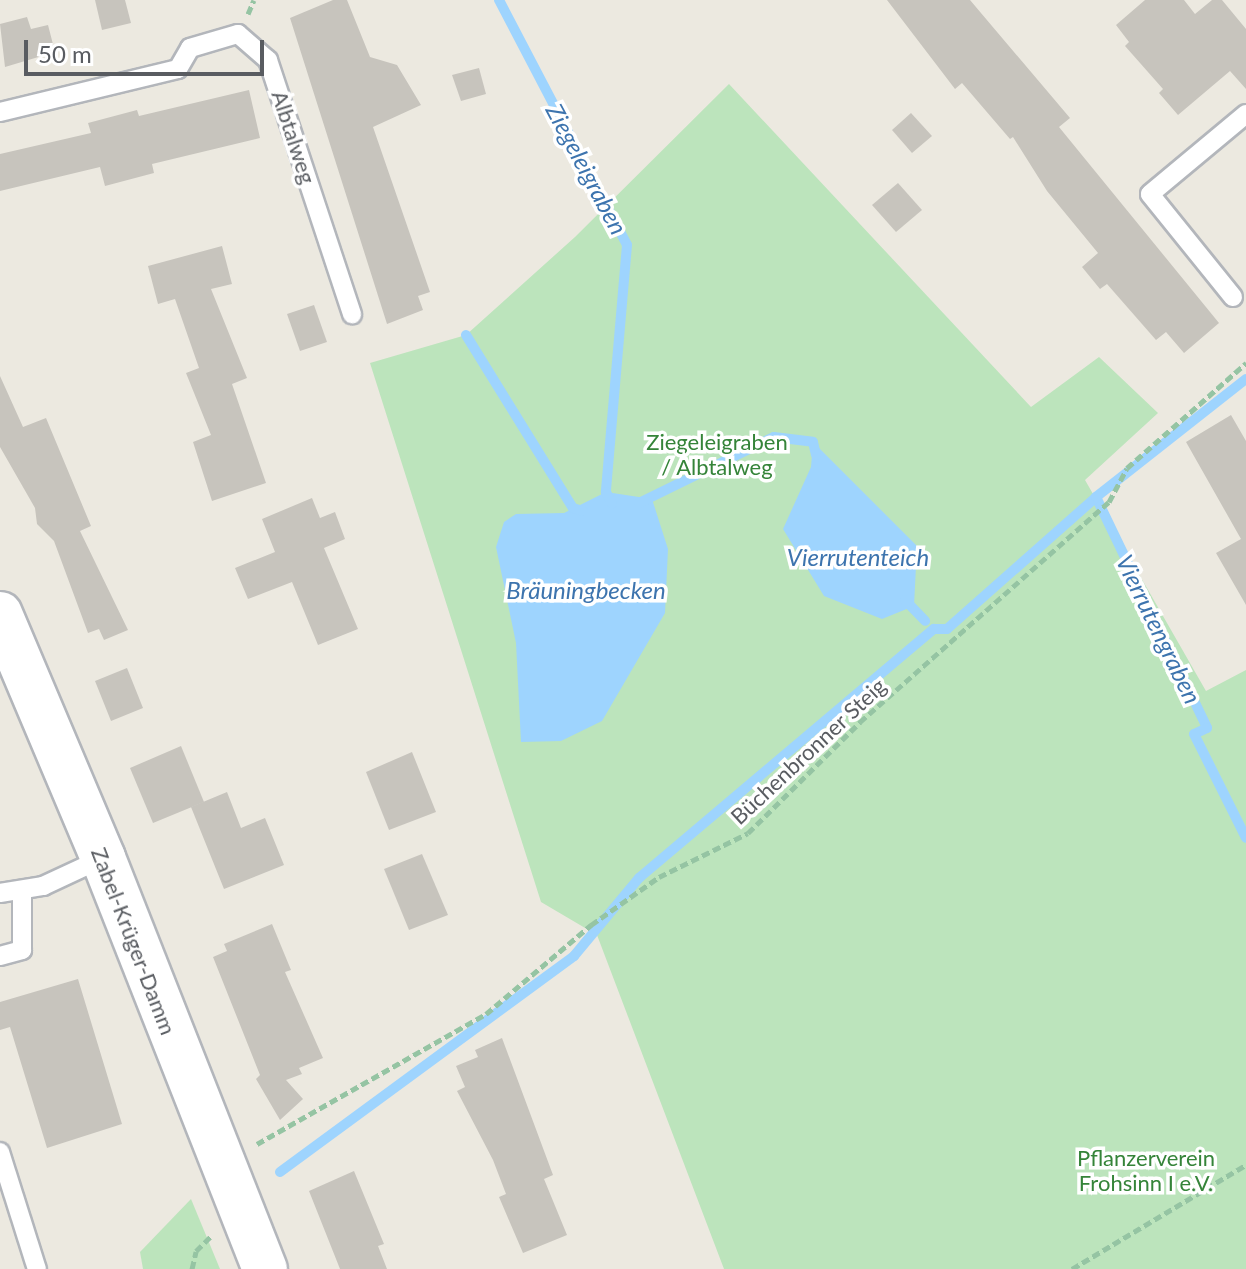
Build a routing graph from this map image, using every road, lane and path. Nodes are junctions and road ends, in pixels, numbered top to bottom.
1 (0, 112) edge
2 (1246, 114) edge
3 (1233, 297) dead end
4 (352, 314) dead end
5 (1246, 363) edge
6 (0, 614) edge
7 (103, 858) junction
8 (22, 892) junction
9 (0, 893) edge
10 (0, 956) edge
11 (256, 1145) dead end
12 (0, 1152) edge
13 (1246, 1165) edge
14 (212, 1235) dead end
15 (37, 1269) edge
16 (192, 1269) edge
17 (265, 1269) edge
18 (1072, 1269) edge

1 - 4 lane, Albtalweg
2 - 3 lane
5 - 11 path, Büchenbronner Steig
6 - 7 street, Zabel-Krüger-Damm
7 - 8 lane
7 - 17 street, Zabel-Krüger-Damm
8 - 9 lane
8 - 10 lane
12 - 15 lane
13 - 18 path
14 - 16 path

